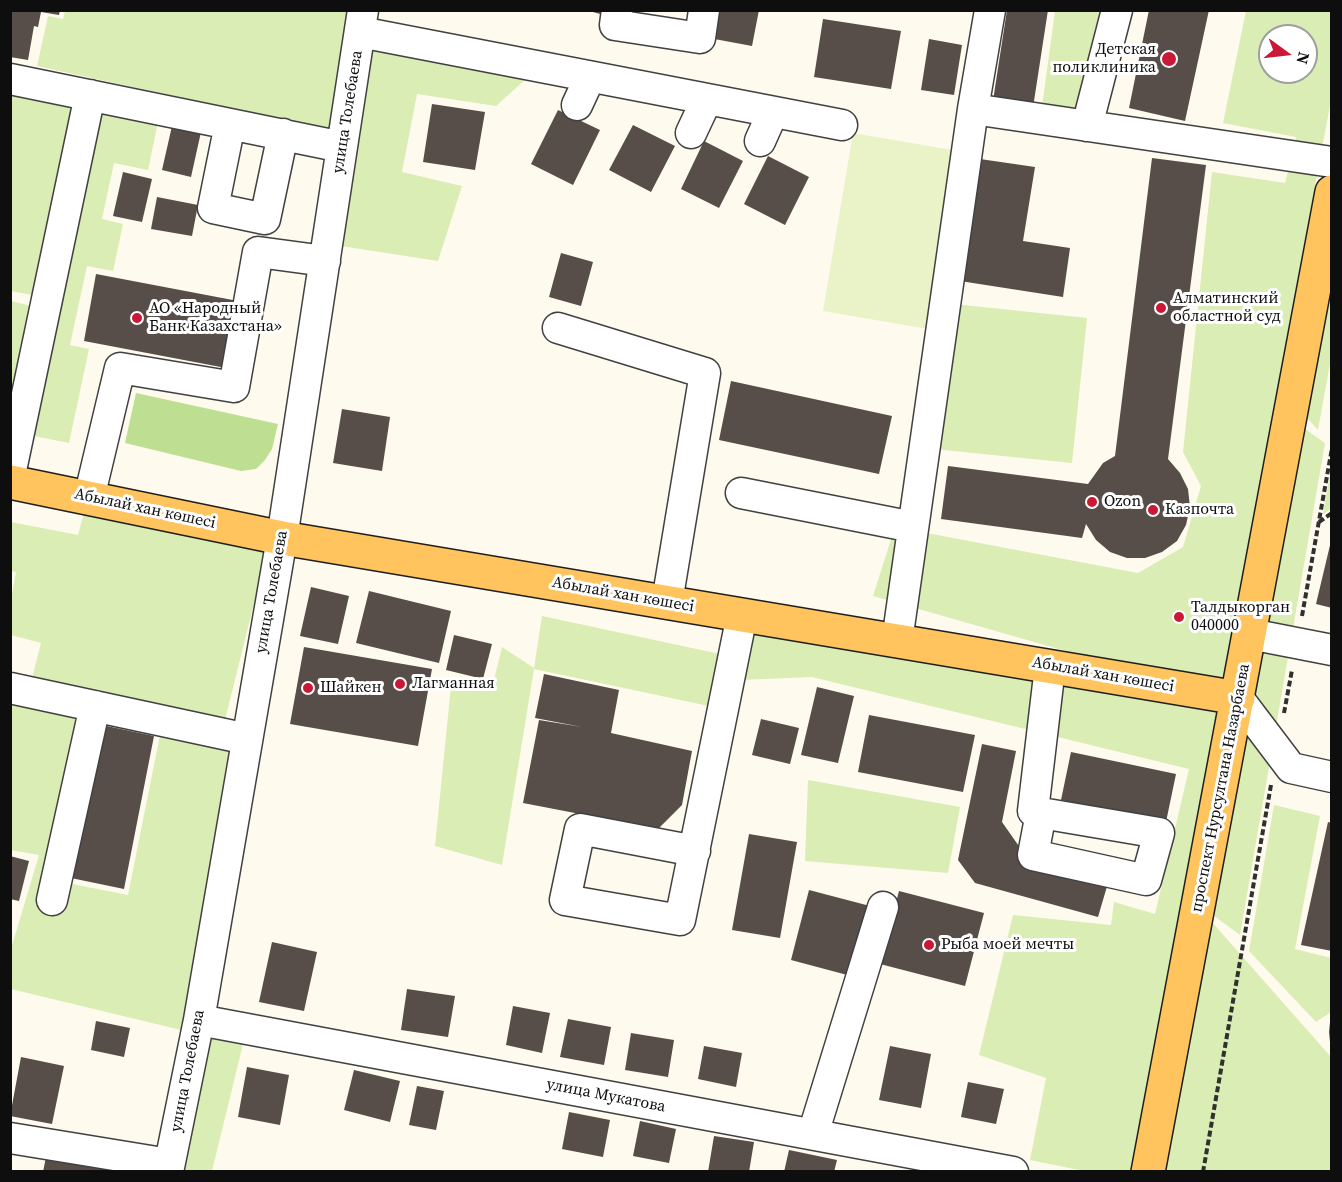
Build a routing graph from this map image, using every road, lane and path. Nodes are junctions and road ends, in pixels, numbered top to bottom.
1 (617, 10) edge
2 (704, 10) edge
3 (1117, 10) edge
4 (981, 14) edge
5 (362, 21) edge
6 (590, 77) junction
7 (10, 79) edge
8 (90, 95) junction
9 (707, 99) junction
10 (577, 105) dead end
11 (973, 109) junction
12 (773, 112) junction
13 (230, 124) junction
14 (842, 125) dead end
15 (1087, 126) junction
16 (691, 133) dead end
17 (283, 134) junction
18 (760, 141) dead end
19 (342, 147) junction
20 (1332, 162) edge
21 (1332, 192) edge
22 (325, 261) junction
23 (558, 328) dead end
24 (1332, 448) edge
25 (10, 475) edge
26 (10, 482) edge
27 (741, 493) dead end
28 (89, 498) junction
29 (1332, 513) edge
30 (1318, 522) junction
31 (913, 527) junction
32 (282, 538) junction
33 (667, 603) junction
34 (742, 615) junction
35 (1250, 634) junction
36 (897, 641) junction
37 (1297, 643) junction
38 (1332, 650) edge
39 (1050, 667) junction
40 (10, 688) edge
41 (1238, 698) junction
42 (95, 706) junction
43 (247, 739) junction
44 (1278, 750) junction
45 (1332, 777) edge
46 (1041, 813) dead end
47 (694, 851) dead end
48 (52, 900) dead end
49 (883, 907) dead end
50 (199, 1020) junction
51 (813, 1134) junction
52 (10, 1138) edge
53 (890, 1160) edge
54 (168, 1168) edge
55 (1012, 1172) edge
56 (1148, 1172) edge
57 (1203, 1172) edge

1 - 2 street
3 - 15 street
4 - 11 street
5 - 6 street
5 - 19 street, улица Толебаева
6 - 9 street
6 - 10 street
7 - 8 street
8 - 13 street
8 - 25 street
9 - 12 street
9 - 16 street
11 - 15 street
11 - 31 street
12 - 14 street
12 - 18 street
13 - 17 street
13 - 17 street
15 - 20 street
17 - 19 street
19 - 22 street, улица Толебаева
21 - 35 main road, проспект Нурсултана Назарбаева
22 - 28 street
22 - 32 street, улица Толебаева
23 - 33 street
24 - 30 path
26 - 28 main road, Абылай хан көшесі
27 - 31 street
28 - 32 main road, Абылай хан көшесі
29 - 30 path
30 - 37 path
31 - 36 street
32 - 33 main road, Абылай хан көшесі
32 - 43 street, улица Толебаева
33 - 34 main road, Абылай хан көшесі
34 - 36 main road, Абылай хан көшесі
34 - 47 street
35 - 37 street
35 - 41 main road, проспект Нурсултана Назарбаева
36 - 39 main road, Абылай хан көшесі
37 - 38 street
37 - 44 path
39 - 41 main road, Абылай хан көшесі
39 - 46 street
40 - 42 street
41 - 44 street
41 - 56 main road, проспект Нурсултана Назарбаева
42 - 43 street
42 - 48 street
43 - 50 street, улица Толебаева
44 - 45 street
44 - 57 path
49 - 51 street
50 - 51 street, улица Мукатова
50 - 54 street, улица Толебаева
51 - 53 street, улица Мукатова
52 - 54 street
53 - 55 street, улица Мукатова

